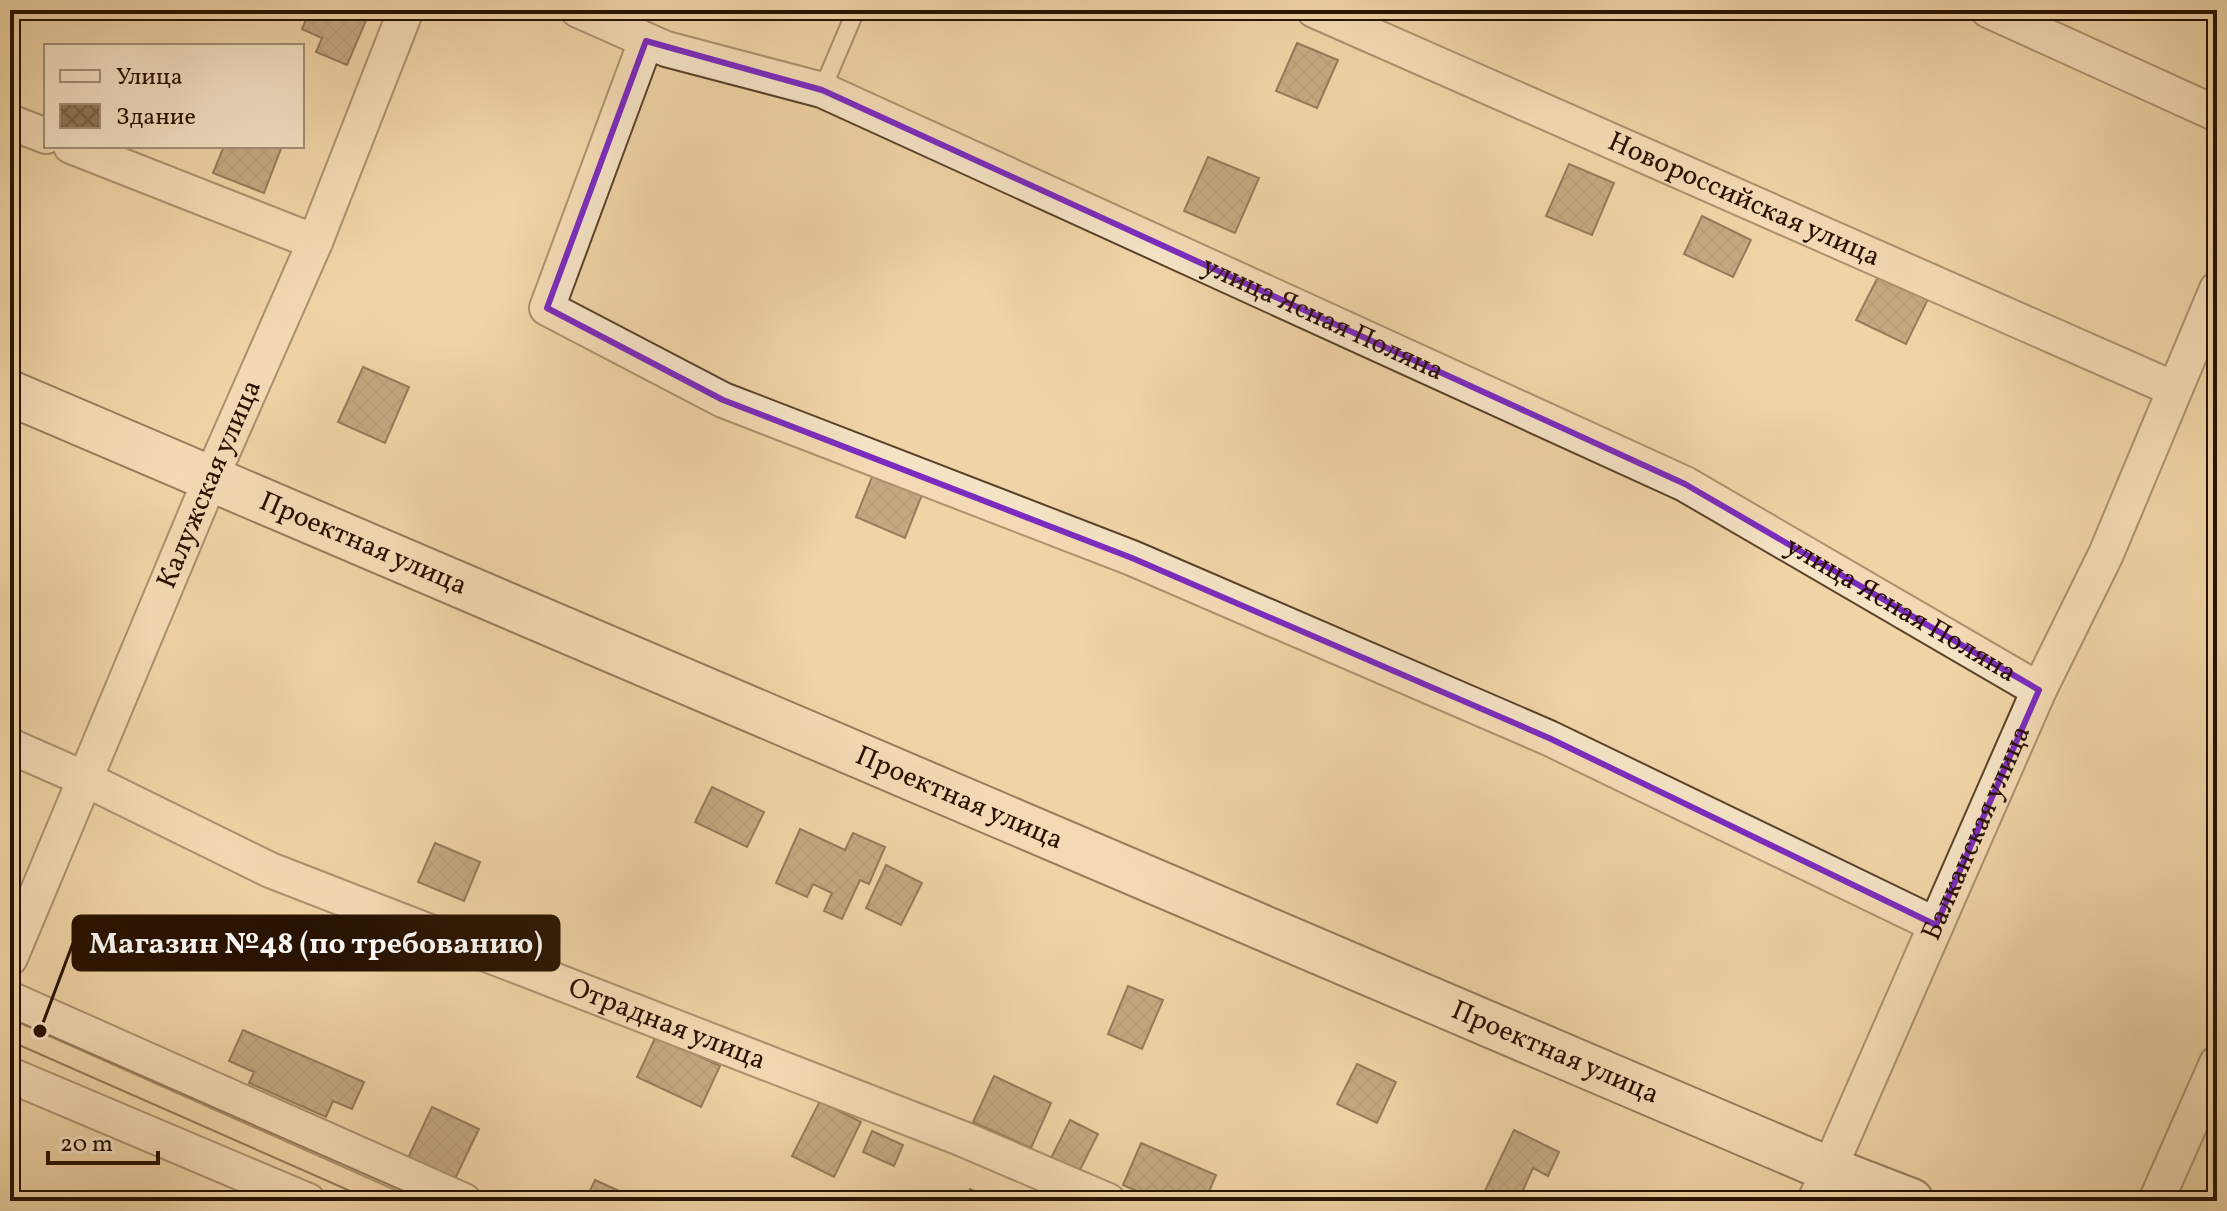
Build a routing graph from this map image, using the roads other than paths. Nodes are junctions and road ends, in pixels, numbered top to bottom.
1 (406, 10) edge
2 (578, 10) edge
3 (856, 10) edge
4 (1314, 10) edge
5 (1988, 10) edge
6 (646, 41) junction
7 (822, 90) junction
8 (2217, 114) edge
9 (10, 122) edge
10 (44, 135) edge
11 (76, 148) edge
12 (315, 242) junction
13 (2217, 289) edge
14 (2174, 389) junction
15 (10, 393) edge
16 (211, 478) junction
17 (2039, 690) junction
18 (10, 746) edge
19 (85, 779) junction
20 (1936, 925) junction
21 (10, 958) edge
22 (10, 999) edge
23 (2217, 1063) edge
24 (10, 1075) edge
25 (1822, 1185) edge
26 (308, 1201) edge
27 (464, 1201) edge
28 (1108, 1201) edge
29 (1911, 1201) edge
30 (2156, 1201) edge

1 - 12 street, Калужская улица
2 - 6 street, улица Ясная Поляна
3 - 7 lane
4 - 14 street, Новороссийская улица
5 - 8 street
6 - 7 street, улица Ясная Поляна
6 - 20 street
7 - 17 street, улица Ясная Поляна
9 - 10 street
11 - 12 street
12 - 16 street, Калужская улица
13 - 14 street, Балканская улица
14 - 17 street, Балканская улица
15 - 16 main road, Проектная улица
16 - 19 street, Калужская улица
16 - 25 main road, Проектная улица
17 - 20 street, Балканская улица
18 - 19 street, Отрадная улица
19 - 21 street, Калужская улица
19 - 28 street, Отрадная улица
20 - 25 street, Балканская улица
22 - 27 street
23 - 30 street
24 - 26 street
25 - 29 main road, Проектная улица

